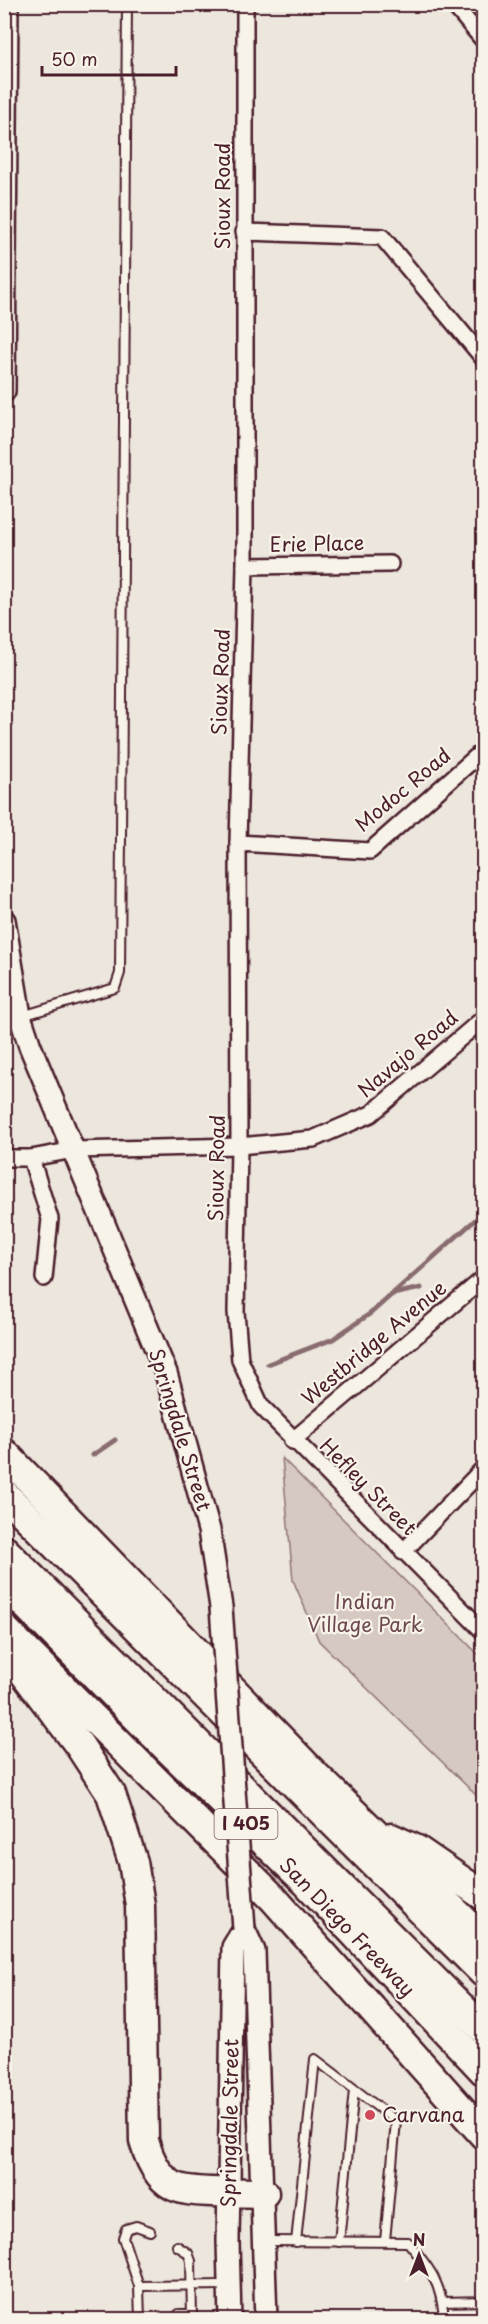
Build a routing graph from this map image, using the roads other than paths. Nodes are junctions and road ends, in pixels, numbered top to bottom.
1 (7, 4) edge
2 (127, 4) edge
3 (245, 4) edge
4 (453, 4) edge
5 (483, 41) edge
6 (244, 232) junction
7 (483, 359) edge
8 (4, 391) edge
9 (390, 564) dead end
10 (245, 566) junction
11 (483, 750) edge
12 (238, 843) junction
13 (4, 920) edge
14 (20, 1016) junction
15 (483, 1018) edge
16 (239, 1146) junction
17 (74, 1150) junction
18 (4, 1158) edge
19 (31, 1158) junction
20 (44, 1278) dead end
21 (483, 1278) edge
22 (240, 1360) joint
23 (292, 1441) junction
24 (4, 1453) edge
25 (483, 1468) edge
26 (4, 1494) edge
27 (4, 1550) edge
28 (403, 1552) junction
29 (4, 1583) edge
30 (4, 1629) edge
31 (483, 1632) edge
32 (4, 1647) edge
33 (365, 1825) junction
34 (483, 1896) edge
35 (244, 1929) junction
36 (483, 1940) edge
37 (483, 1973) edge
38 (483, 2030) edge
39 (483, 2071) edge
40 (354, 2090) junction
41 (483, 2135) edge
42 (229, 2192) junction
43 (264, 2193) junction
44 (150, 2231) dead end
45 (266, 2241) junction
46 (384, 2241) junction
47 (296, 2242) junction
48 (339, 2242) junction
49 (177, 2246) dead end
50 (229, 2285) junction
51 (139, 2286) junction
52 (192, 2286) junction
53 (483, 2301) edge
54 (443, 2302) junction
55 (179, 2314) dead end
56 (141, 2316) edge
57 (192, 2317) edge
58 (230, 2319) edge
59 (266, 2319) edge
60 (444, 2319) edge

1 - 8 main road
2 - 14 lane
3 - 6 street, Sioux Road
4 - 5 street
6 - 7 street
6 - 10 street, Sioux Road
9 - 10 street, Erie Place
10 - 12 street, Sioux Road
11 - 12 street, Modoc Road
12 - 16 street, Sioux Road
13 - 14 main road, Springdale Street
14 - 17 main road, Springdale Street
15 - 16 street, Navajo Road
16 - 17 street, Navajo Road
16 - 22 street, Sioux Road
17 - 19 street, Navajo Road
17 - 35 main road, Springdale Street, bridge
18 - 19 street, Navajo Road
19 - 20 street
21 - 23 street, Westbridge Avenue
22 - 23 street, Hefley Street
23 - 28 street, Hefley Street
24 - 33 highway
25 - 28 street
26 - 37 highway
27 - 38 highway
28 - 31 street, Hefley Street
29 - 39 highway, San Diego Freeway / I 405
30 - 41 highway
32 - 42 highway
33 - 34 highway
33 - 36 highway
35 - 42 main road, Springdale Street
35 - 43 main road, Springdale Street
40 - 46 lane
40 - 47 lane
40 - 48 lane
42 - 43 highway
42 - 50 main road, Springdale Street
43 - 45 main road, Springdale Street
44 - 51 lane
45 - 47 lane
45 - 59 main road, Springdale Street
46 - 48 lane
46 - 54 lane
47 - 48 lane
49 - 52 lane
50 - 52 lane
50 - 58 main road, Springdale Street
51 - 52 lane
51 - 56 lane
52 - 57 lane
53 - 54 lane
54 - 60 lane
55 - 57 lane

